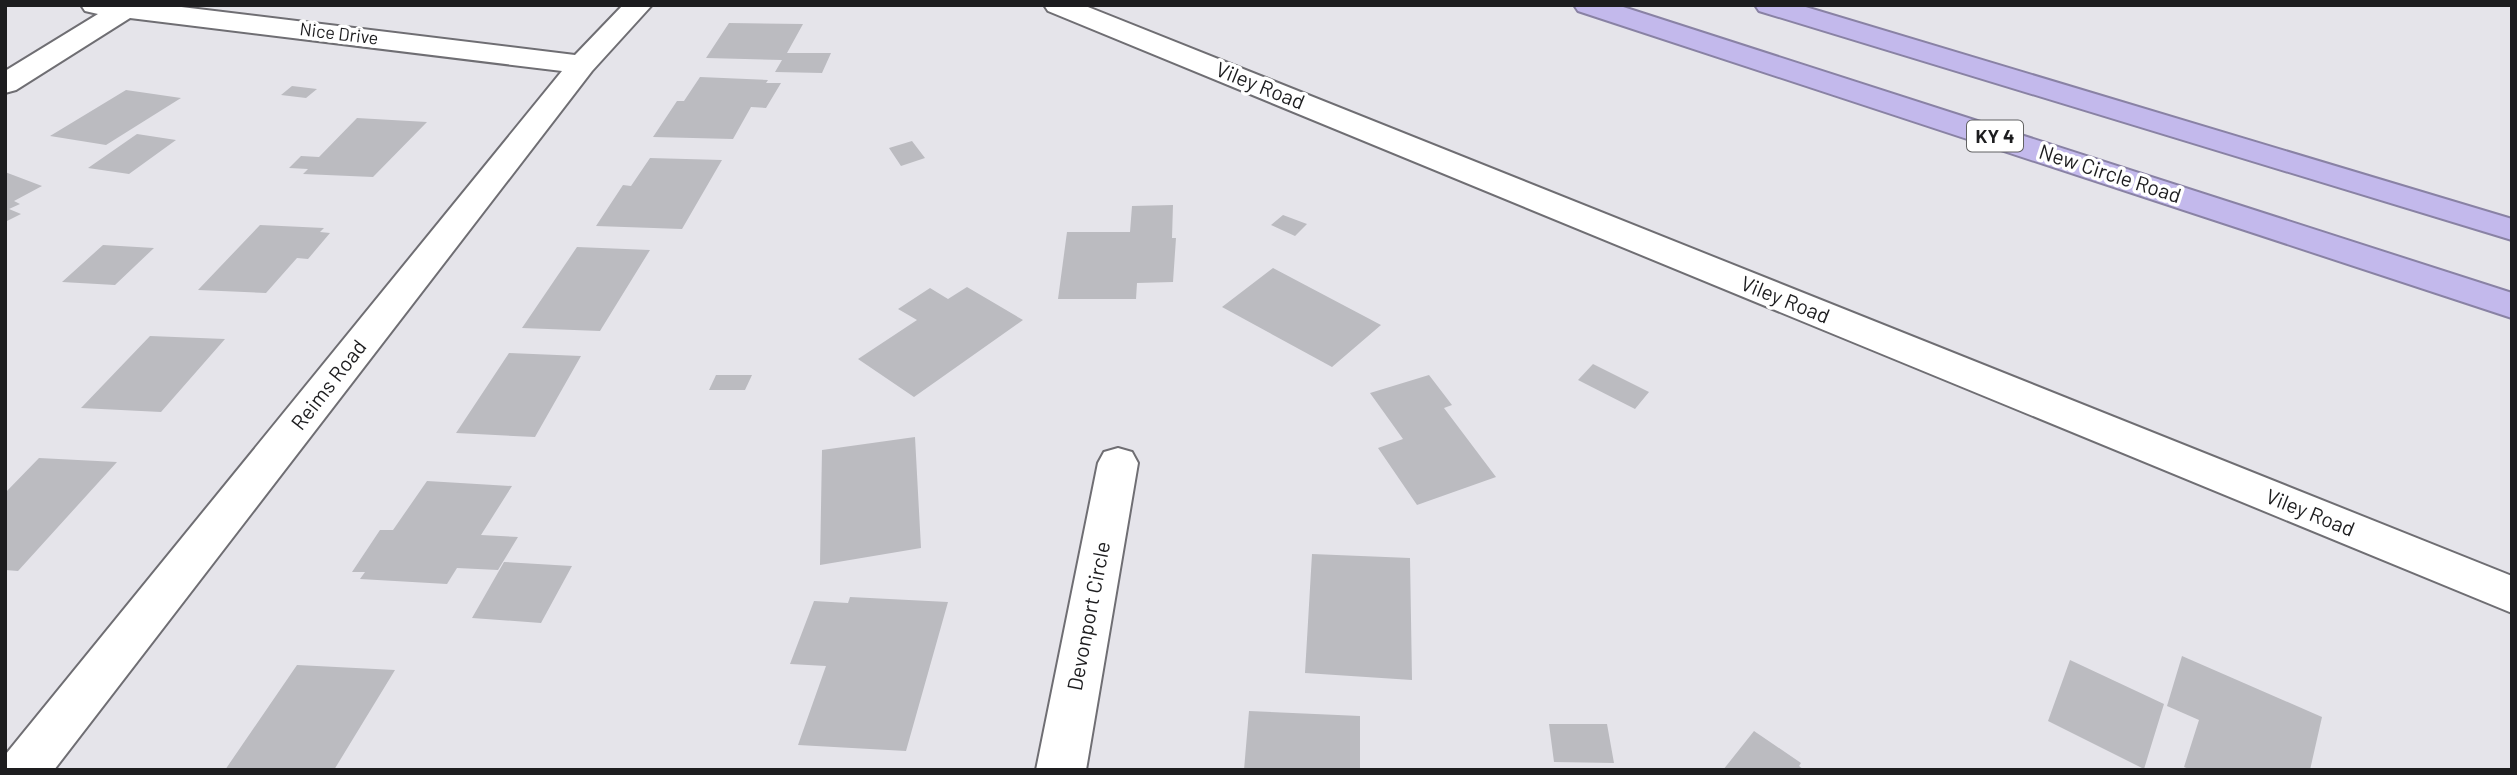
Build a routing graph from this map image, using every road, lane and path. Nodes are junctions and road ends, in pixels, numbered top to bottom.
1 (95, 5) edge
2 (638, 5) edge
3 (1058, 5) edge
4 (1588, 5) edge
5 (1769, 5) edge
6 (126, 8) junction
7 (582, 65) junction
8 (5, 84) edge
9 (2512, 230) edge
10 (2512, 306) edge
11 (1118, 463) dead end
12 (2512, 595) edge
13 (24, 770) edge
14 (1061, 770) edge

1 - 6 street, Nice Drive
2 - 7 street, Reims Road
3 - 12 street, Viley Road
4 - 10 highway, New Circle Road / KY 4
5 - 9 highway
6 - 7 street, Nice Drive
6 - 8 street
7 - 13 street, Reims Road
11 - 14 street, Devonport Circle

